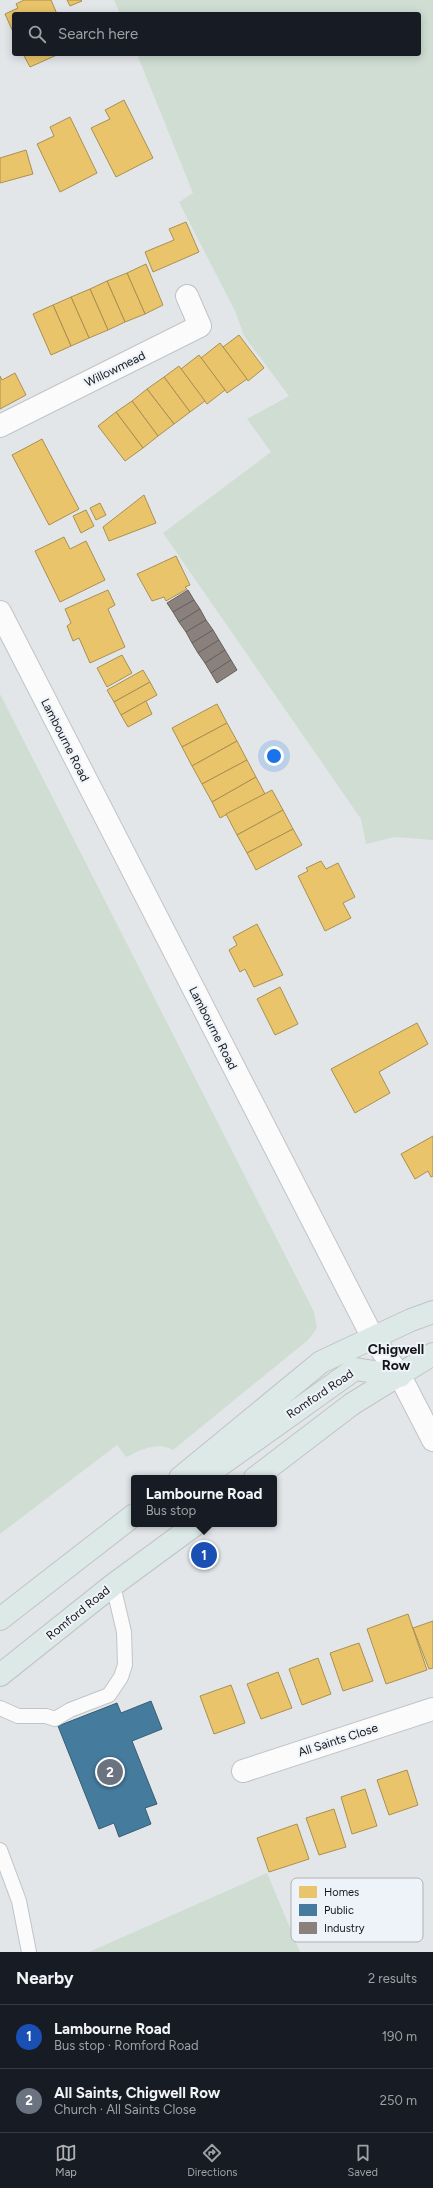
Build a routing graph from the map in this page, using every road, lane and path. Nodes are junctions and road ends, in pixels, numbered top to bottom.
1 (187, 296) dead end
2 (0, 426) edge
3 (0, 612) edge
4 (433, 1312) edge
5 (373, 1338) junction
6 (433, 1354) edge
7 (400, 1376) junction
8 (433, 1440) edge
9 (184, 1475) edge
10 (206, 1475) edge
11 (259, 1475) edge
12 (131, 1517) edge
13 (192, 1527) edge
14 (113, 1585) junction
15 (0, 1619) edge
16 (0, 1675) edge
17 (0, 1708) edge
18 (433, 1709) edge
19 (244, 1771) dead end
20 (0, 1850) edge
21 (29, 1952) edge

1 - 2 main road, Willowmead
3 - 5 main road, Lambourne Road
4 - 5 main road, Romford Road
5 - 7 main road, Lambourne Road
5 - 9 main road, Romford Road
6 - 7 main road
7 - 8 main road, Lambourne Road
7 - 10 main road, Romford Road
7 - 11 main road
12 - 15 main road
13 - 14 main road, Romford Road
14 - 16 main road, Romford Road
14 - 17 lane
18 - 19 main road, All Saints Close
20 - 21 lane

